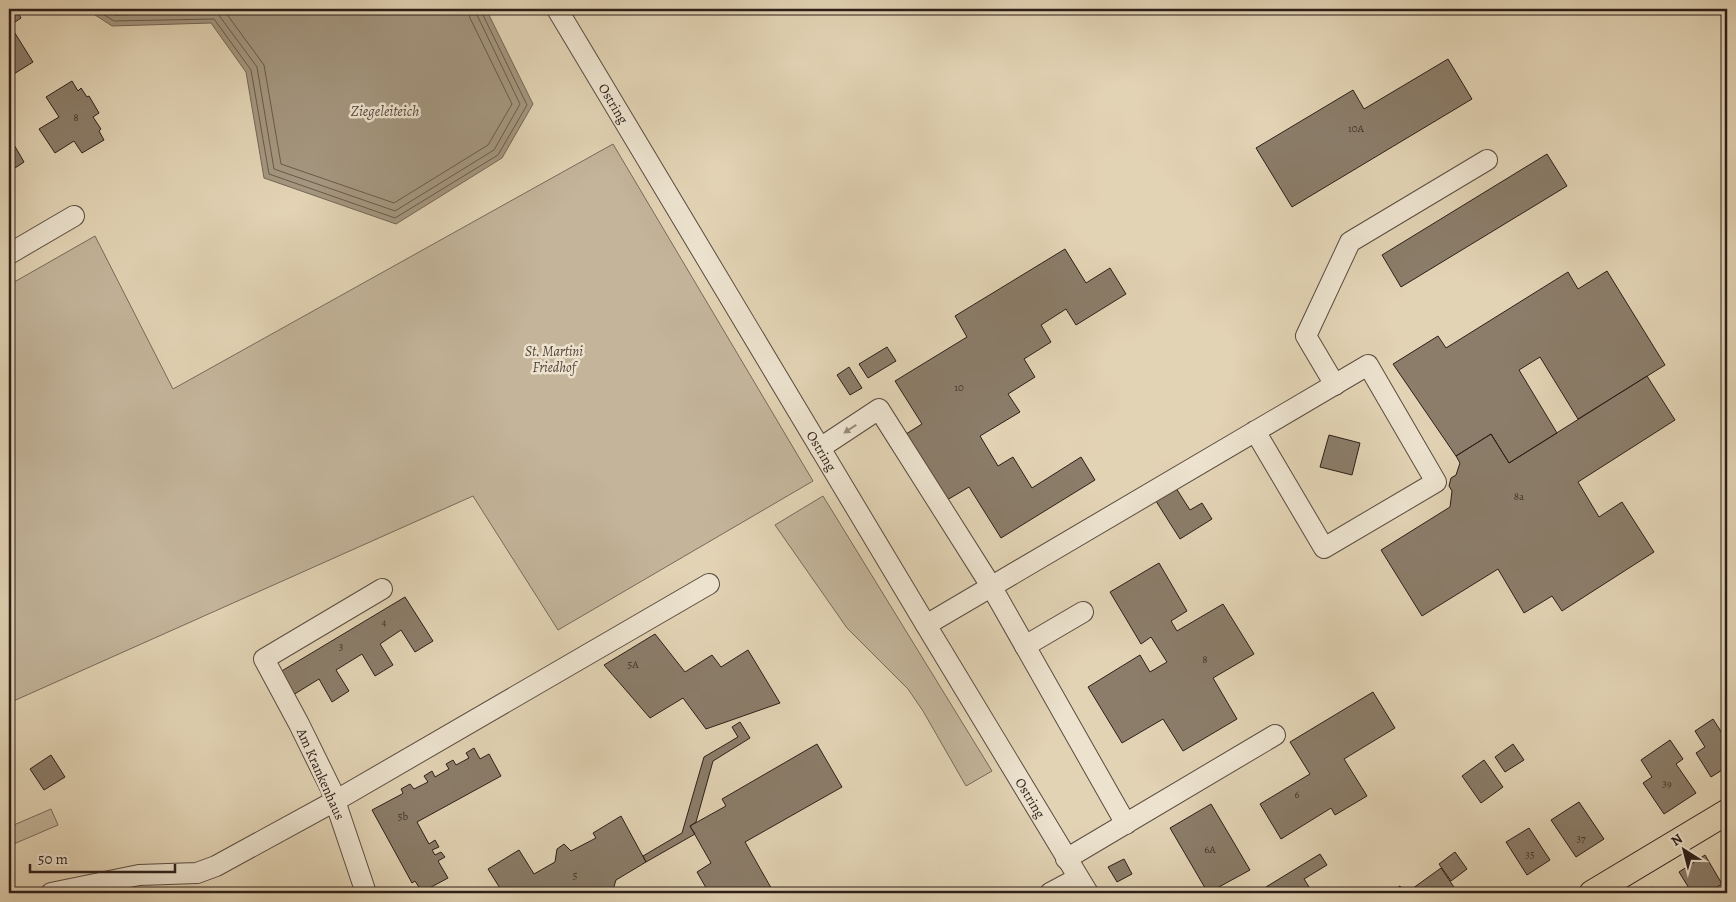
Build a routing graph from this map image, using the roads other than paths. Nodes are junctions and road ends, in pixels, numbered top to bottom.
1 (557, 9) edge
2 (1487, 160) dead end
3 (74, 216) dead end
4 (9, 254) edge
5 (1335, 385) junction
6 (1255, 431) junction
7 (820, 448) junction
8 (709, 584) dead end
9 (991, 586) junction
10 (382, 589) dead end
11 (1083, 612) dead end
12 (926, 626) junction
13 (1025, 646) junction
14 (1275, 734) dead end
15 (335, 801) junction
16 (1727, 812) edge
17 (1126, 824) junction
18 (1066, 859) junction
19 (1083, 886) edge
20 (51, 893) edge
21 (366, 893) edge
22 (1050, 893) edge
23 (1592, 893) edge

1 - 7 street, Ostring
2 - 5 street
3 - 4 street
5 - 6 street
5 - 6 street
6 - 9 street
9 -> 7 street
7 - 12 street, Ostring
8 - 15 street
9 - 12 street
9 - 13 street
10 - 15 street, Am Krankenhaus
11 - 13 street
12 - 18 street, Ostring
13 - 17 street
14 - 17 street
15 - 20 street
15 - 21 street, Am Krankenhaus
16 - 23 main road
17 - 18 street
18 - 19 street, Ostring
19 - 22 street

